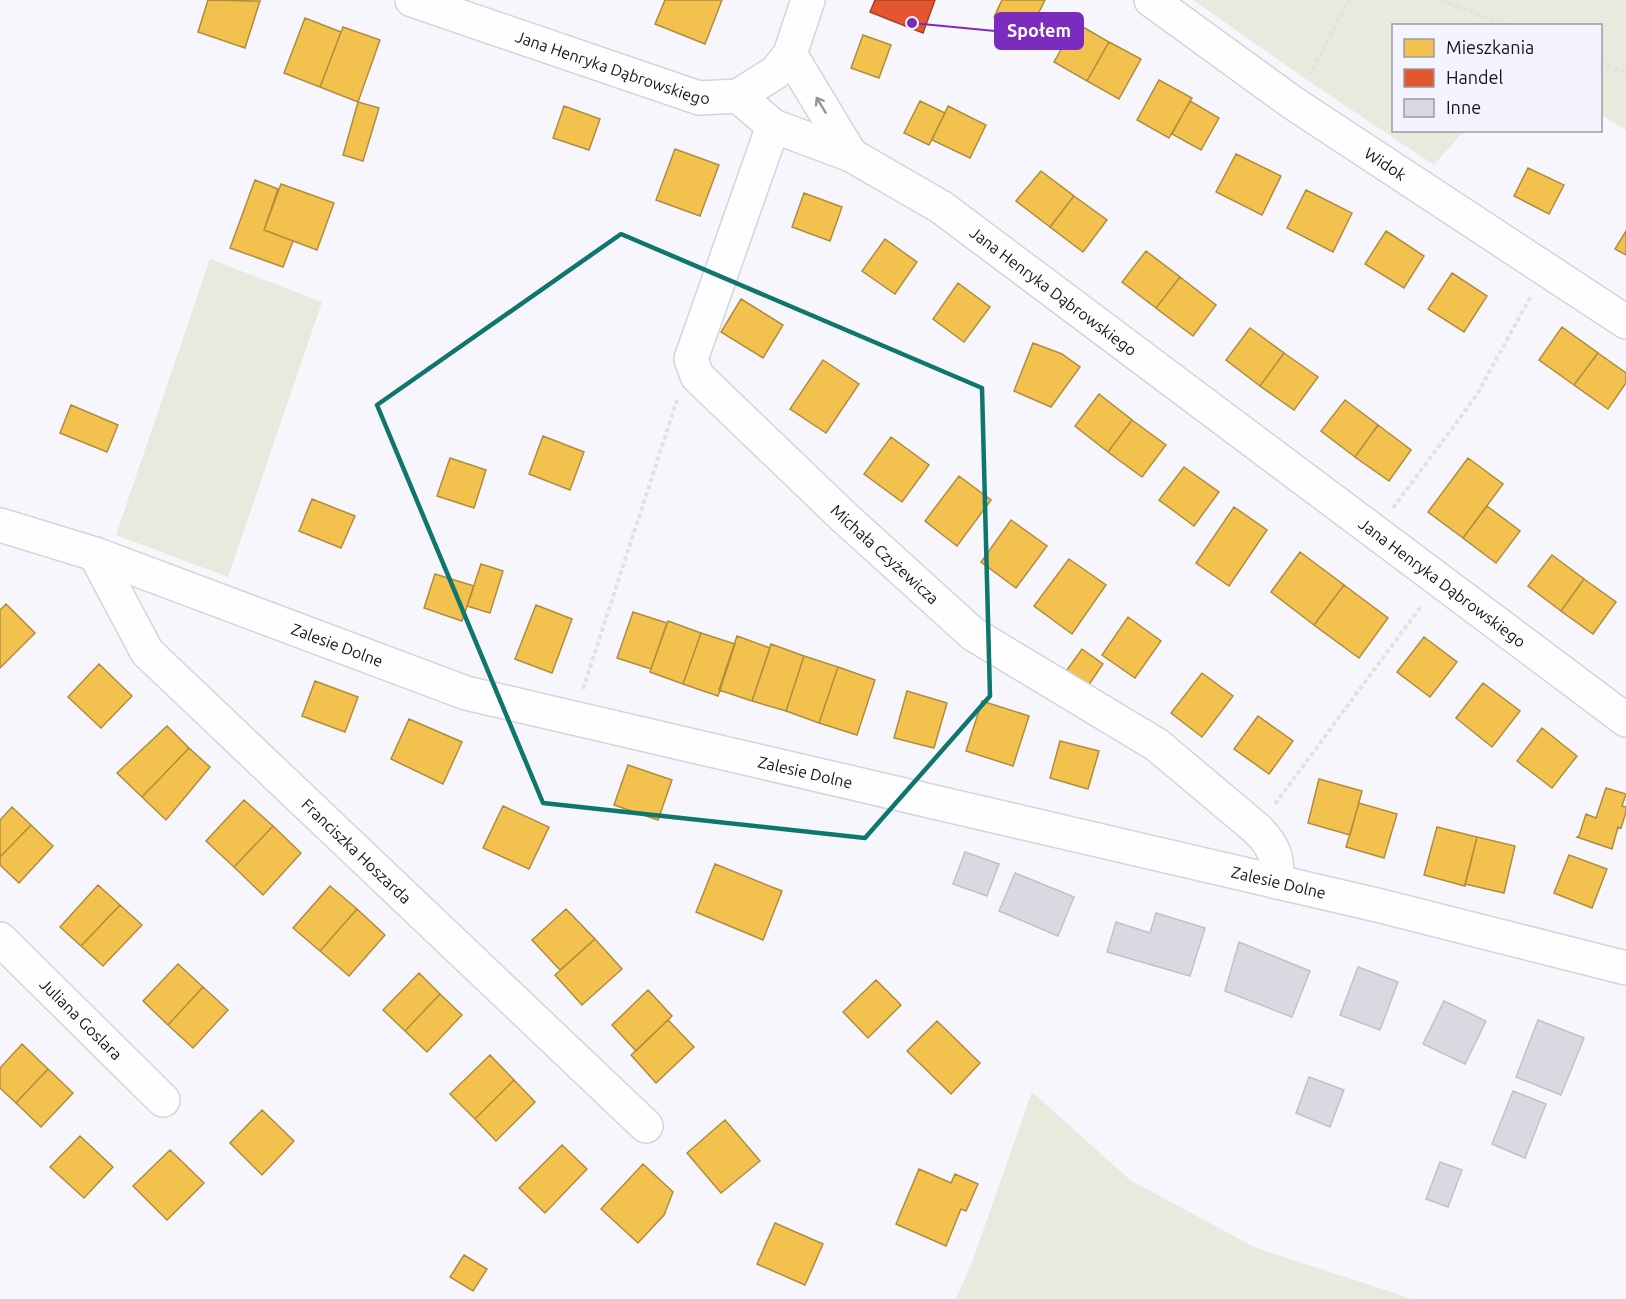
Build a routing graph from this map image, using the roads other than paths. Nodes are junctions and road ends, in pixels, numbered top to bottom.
1 (412, 0) edge
2 (808, 0) edge
3 (1151, 0) edge
4 (790, 54) junction
5 (738, 96) junction
6 (773, 126) junction
7 (851, 155) junction
8 (1626, 322) edge
9 (0, 525) edge
10 (95, 554) junction
11 (1626, 720) edge
12 (1276, 882) junction
13 (0, 939) edge
14 (1626, 968) edge
15 (163, 1100) dead end
16 (646, 1126) dead end

1 - 5 street, Jana Henryka Dąbrowskiego
2 - 4 street
3 - 8 street, Widok
4 - 5 street
7 -> 4 street
5 - 6 street, Jana Henryka Dąbrowskiego
6 - 7 street, Jana Henryka Dąbrowskiego
6 - 12 street, Michała Czyżewicza
7 - 11 street, Jana Henryka Dąbrowskiego
9 - 10 street, Zalesie Dolne
10 - 12 street, Zalesie Dolne
10 - 16 street, Franciszka Hoszarda
12 - 14 street, Zalesie Dolne
13 - 15 street, Juliana Goslara

